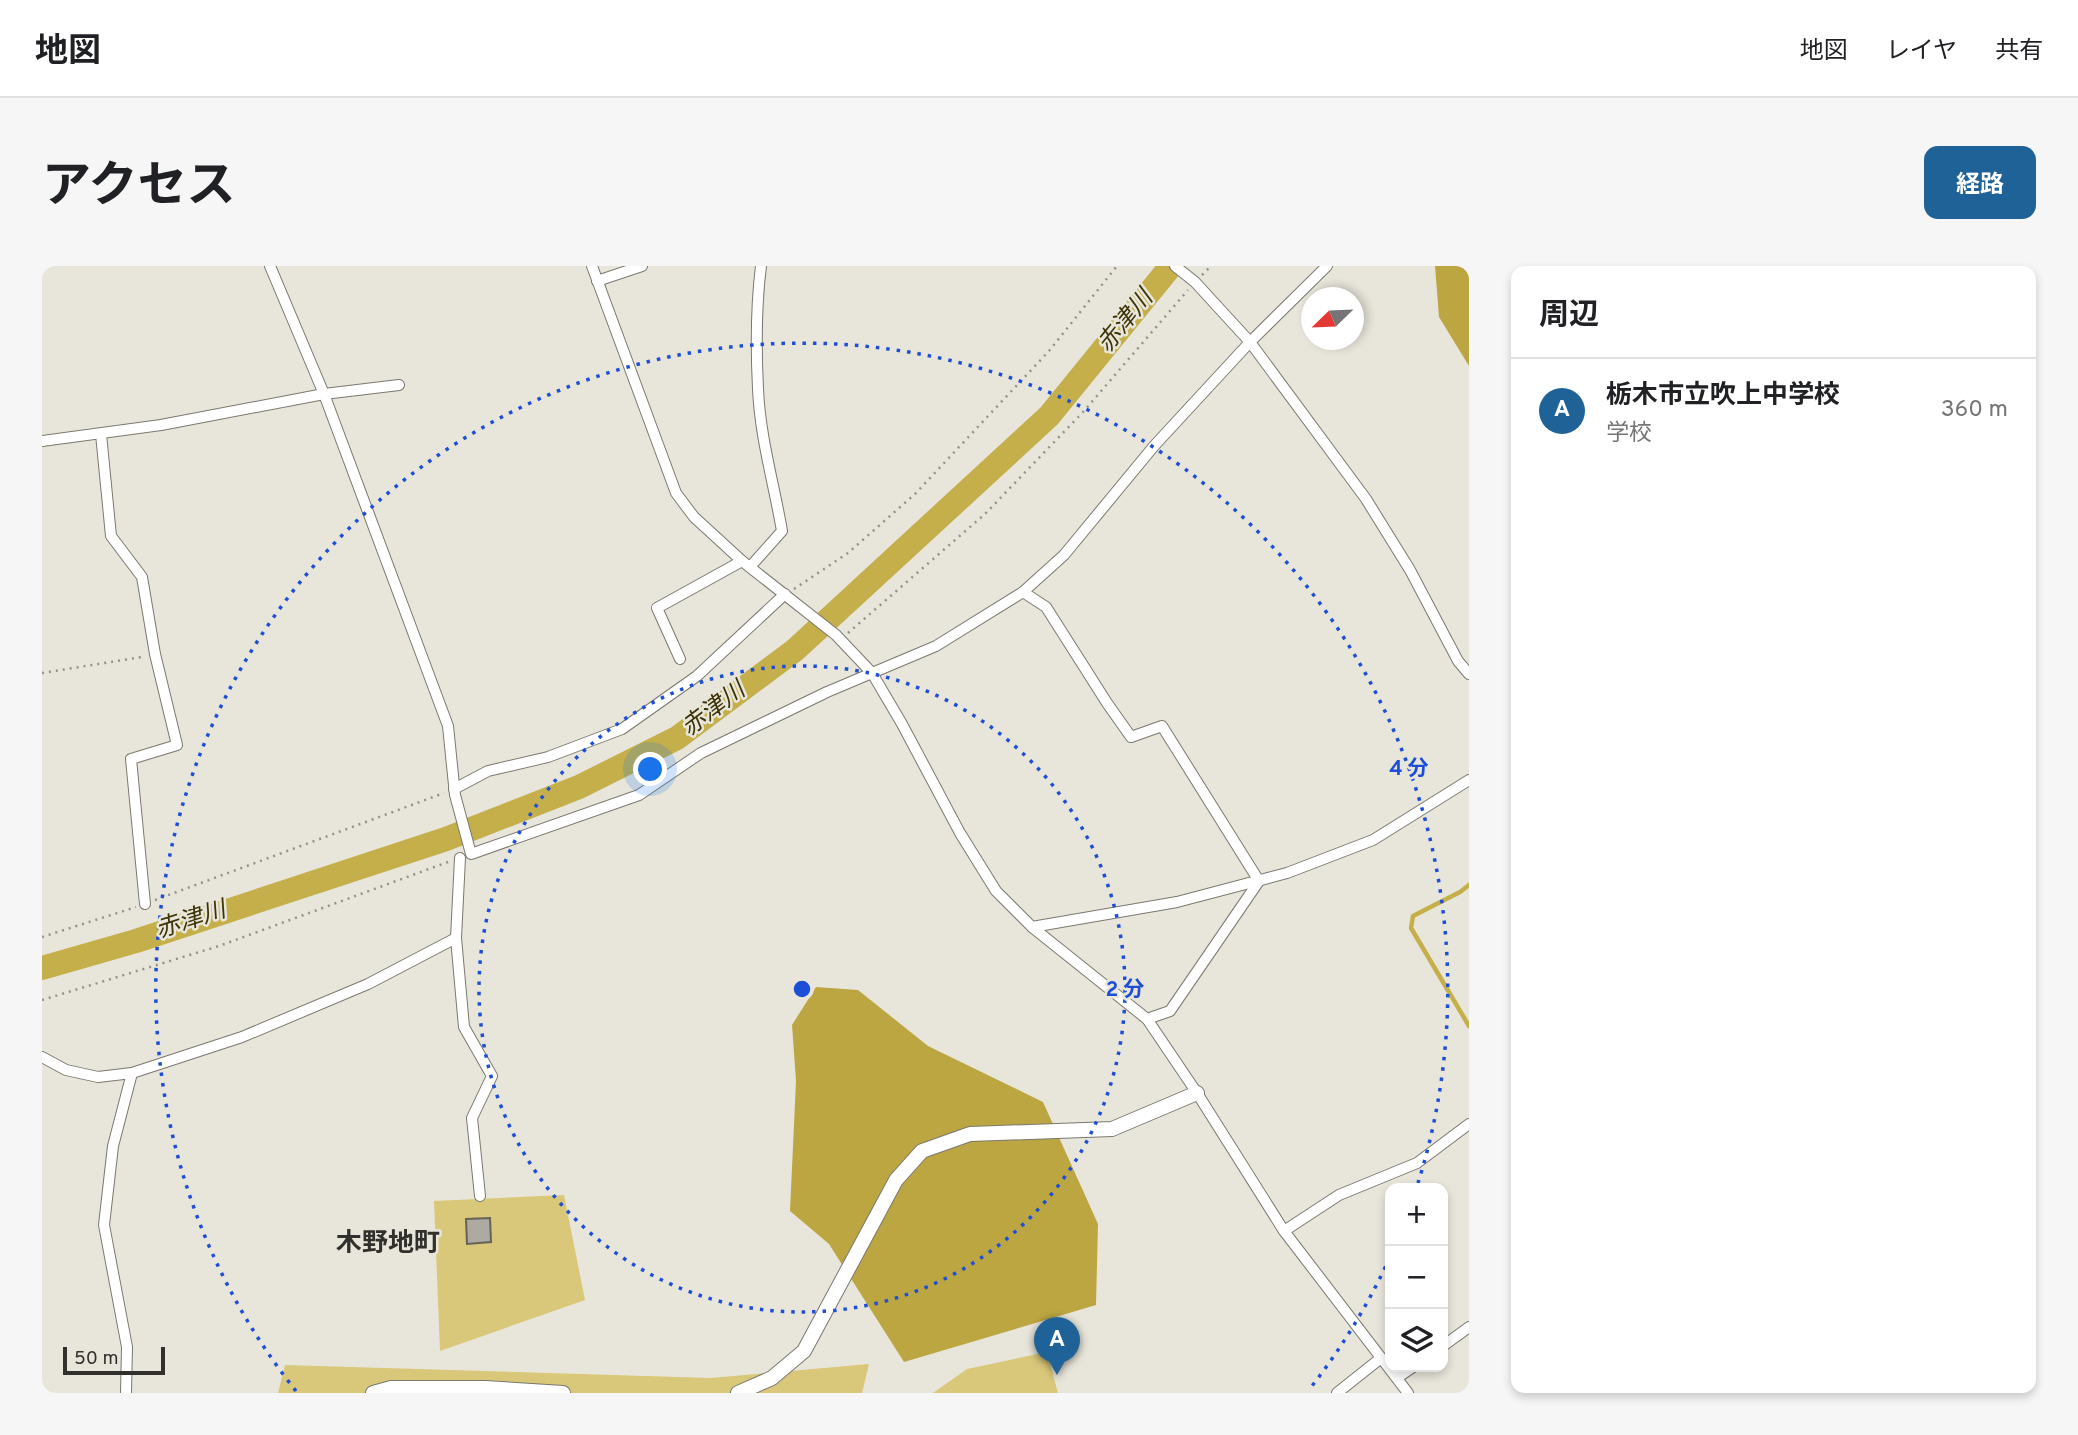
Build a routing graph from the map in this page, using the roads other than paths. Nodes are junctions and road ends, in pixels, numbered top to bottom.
1 (270, 266) edge
2 (592, 266) edge
3 (642, 266) edge
4 (761, 266) edge
5 (1175, 266) edge
6 (1327, 266) edge
7 (597, 281) junction
8 (1250, 342) junction
9 (399, 385) dead end
10 (324, 394) junction
11 (101, 434) junction
12 (42, 441) edge
13 (746, 564) junction
14 (1023, 592) junction
15 (790, 597) junction
16 (680, 659) dead end
17 (872, 673) junction
18 (1469, 674) edge
19 (1469, 780) edge
20 (454, 792) junction
21 (460, 858) road end
22 (1259, 881) junction
23 (145, 904) road end
24 (1032, 927) junction
25 (456, 937) junction
26 (1147, 1019) junction
27 (42, 1057) edge
28 (132, 1073) junction
29 (1197, 1093) junction
30 (1469, 1124) edge
31 (480, 1196) dead end
32 (1284, 1231) junction
33 (1469, 1327) edge
34 (1448, 1342) edge
35 (1381, 1359) junction
36 (1406, 1372) edge
37 (1397, 1378) junction
38 (126, 1393) edge
39 (373, 1393) edge
40 (564, 1393) edge
41 (738, 1393) edge
42 (1337, 1393) edge
43 (1408, 1393) edge

1 - 10 street
2 - 7 street
3 - 7 street
4 - 13 street
5 - 8 street
6 - 8 street
7 - 13 street
8 - 14 street
8 - 18 street
9 - 10 street
10 - 11 street
10 - 20 street
11 - 12 street
11 - 23 street
13 - 15 street
13 - 16 street
14 - 17 street
14 - 22 street
15 - 17 street
15 - 20 street
17 - 20 street
17 - 24 street
19 - 22 street
21 - 25 street
22 - 24 street
22 - 26 street
24 - 26 street
25 - 28 street
25 - 31 street
26 - 29 street
27 - 28 street
28 - 38 street
29 - 32 street
29 - 41 street
30 - 32 street
32 - 35 street
33 - 34 street
35 - 37 street
35 - 42 street
36 - 37 street
37 - 43 street
39 - 40 street

